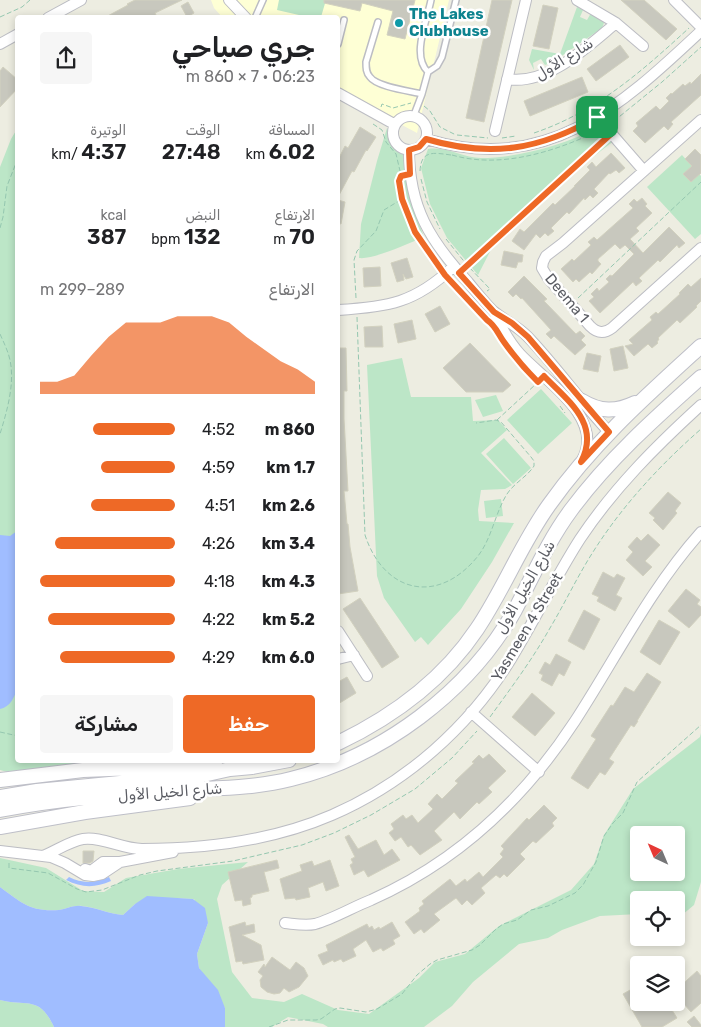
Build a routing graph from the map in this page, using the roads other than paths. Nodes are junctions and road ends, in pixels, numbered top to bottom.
1 (81, 0) edge
2 (229, 0) edge
3 (432, 0) edge
4 (456, 0) edge
5 (526, 0) edge
6 (578, 0) edge
7 (674, 0) edge
8 (261, 1) edge
9 (54, 15) edge
10 (243, 15) edge
11 (256, 15) edge
12 (344, 20) dead end
13 (378, 22) dead end
14 (616, 23) junction
15 (698, 24) edge
16 (701, 31) edge
17 (15, 36) edge
18 (340, 36) edge
19 (0, 44) edge
20 (643, 46) dead end
21 (428, 72) junction
22 (507, 79) junction
23 (340, 94) edge
24 (422, 94) junction
25 (414, 115) junction
26 (597, 117) junction
27 (701, 120) edge
28 (394, 124) junction
29 (497, 136) road end
30 (426, 139) junction
31 (409, 150) junction
32 (644, 171) junction
33 (701, 248) edge
34 (456, 270) junction
35 (340, 310) edge
36 (494, 312) junction
37 (701, 346) edge
38 (701, 377) edge
39 (642, 400) junction
40 (582, 401) junction
41 (701, 405) edge
42 (609, 432) junction
43 (581, 462) junction
44 (581, 497) junction
45 (701, 532) edge
46 (340, 634) edge
47 (354, 655) junction
48 (340, 658) edge
49 (367, 676) dead end
50 (471, 712) junction
51 (340, 742) edge
52 (273, 763) edge
53 (340, 763) edge
54 (340, 763) edge
55 (230, 769) junction
56 (539, 772) junction
57 (1, 779) edge
58 (234, 788) junction
59 (0, 797) edge
60 (0, 810) edge
61 (0, 827) edge
62 (104, 842) junction
63 (179, 849) junction
64 (0, 851) edge
65 (43, 856) junction
66 (103, 862) junction
67 (120, 862) junction
68 (64, 863) junction
69 (102, 874) junction
70 (285, 923) dead end

1 - 9 street
2 - 10 street
3 - 21 lane
4 - 21 lane
5 - 22 street, شارع الأول
6 - 14 street
7 - 15 street
8 - 11 lane
12 - 18 lane
13 - 24 lane
14 - 20 street
14 - 22 street, شارع الأول
16 - 26 street
17 - 19 street
21 - 24 lane
22 - 29 street, شارع الأول
23 - 28 street
24 - 25 lane
25 - 28 street
25 - 30 street
26 - 30 street
26 - 32 street
27 - 32 street, Deema 1
28 - 31 street
30 - 31 street
31 - 34 street
32 - 33 street, Deema 1
34 - 35 street
34 - 36 street
36 - 40 street
36 - 43 street
37 - 39 main road, شارع الخيل الأول
38 - 44 main road, شارع الخيل الأول
39 - 40 main road
39 - 42 main road, شارع الخيل الأول
40 - 42 street
41 - 50 street, Yasmeen 4 Street
42 - 43 main road, شارع الخيل الأول
42 - 44 main road
43 - 51 main road, شارع الخيل الأول
44 - 54 main road, شارع الخيل الأول
45 - 56 street
46 - 47 street
47 - 48 street
47 - 49 street
50 - 56 street
50 - 63 street, Yasmeen 4 Street
52 - 55 main road, شارع الخيل الأول
53 - 58 main road, شارع الخيل الأول
55 - 57 main road
55 - 59 main road, شارع الخيل الأول
56 - 70 street
58 - 60 main road, شارع الخيل الأول
58 - 61 main road
62 - 63 street
62 - 65 street
62 - 66 street
63 - 67 street
64 - 65 street
65 - 68 street
66 - 67 street
66 - 68 street
66 - 69 street
67 - 69 street
68 - 69 street

